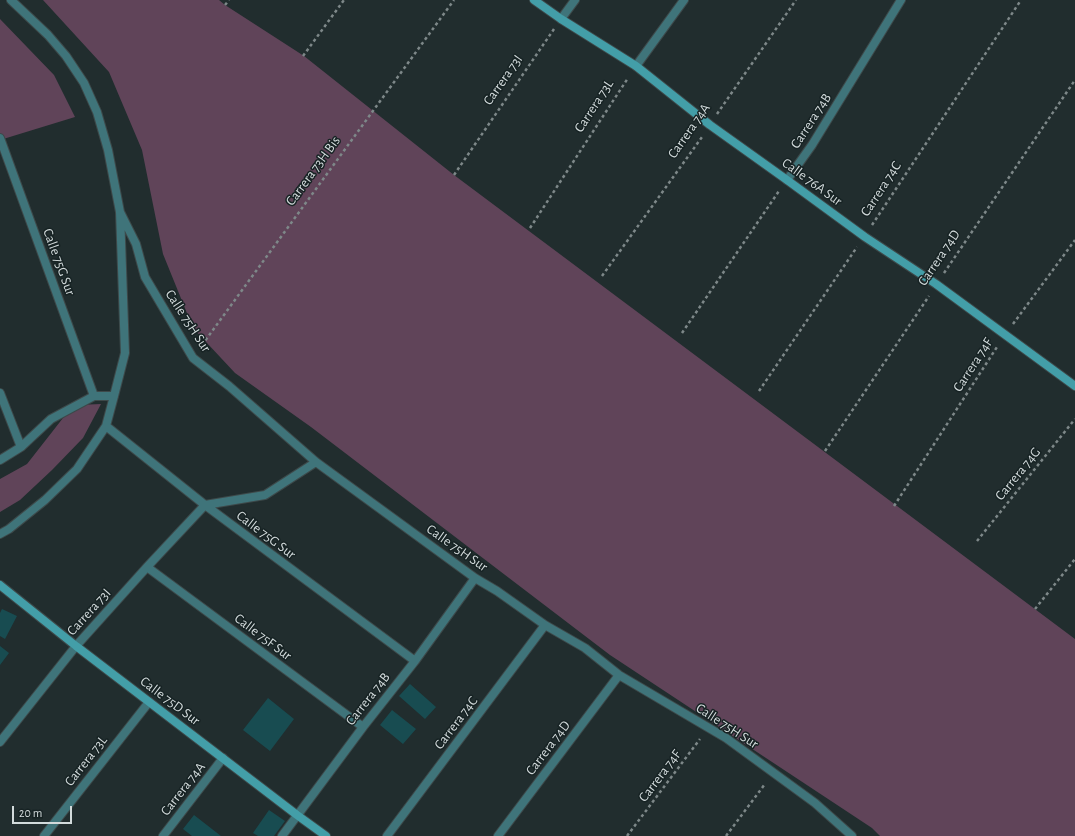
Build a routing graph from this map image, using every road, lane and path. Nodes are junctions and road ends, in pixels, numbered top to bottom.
1 (11, 0) edge
2 (229, 0) edge
3 (344, 0) edge
4 (454, 0) edge
5 (534, 0) edge
6 (575, 0) edge
7 (684, 0) edge
8 (796, 0) edge
9 (901, 0) edge
10 (1021, 0) edge
11 (225, 5) dead end
12 (561, 19) junction
13 (304, 56) dead end
14 (636, 66) junction
15 (1075, 80) edge
16 (710, 125) junction
17 (0, 138) edge
18 (454, 175) dead end
19 (787, 180) junction
20 (120, 212) junction
21 (530, 228) dead end
22 (864, 237) junction
23 (1075, 240) edge
24 (602, 276) dead end
25 (936, 284) junction
26 (682, 332) dead end
27 (1005, 335) junction
28 (193, 358) junction
29 (1075, 386) edge
30 (759, 391) dead end
31 (0, 393) edge
32 (94, 396) junction
33 (114, 396) junction
34 (1075, 419) edge
35 (106, 426) junction
36 (21, 447) junction
37 (825, 451) dead end
38 (0, 460) edge
39 (316, 462) junction
40 (205, 505) junction
41 (894, 506) dead end
42 (0, 534) edge
43 (977, 541) dead end
44 (1075, 559) edge
45 (147, 567) junction
46 (475, 578) junction
47 (0, 585) edge
48 (1035, 609) dead end
49 (546, 625) junction
50 (76, 646) junction
51 (414, 661) junction
52 (618, 675) junction
53 (149, 702) junction
54 (363, 727) junction
55 (708, 728) junction
56 (0, 742) edge
57 (223, 758) junction
58 (773, 773) junction
59 (297, 815) junction
60 (843, 833) edge
61 (44, 836) edge
62 (163, 836) edge
63 (282, 836) edge
64 (326, 836) edge
65 (388, 836) edge
66 (498, 836) edge
67 (627, 836) edge
68 (726, 836) edge
69 (852, 836) edge

1 - 20 street
2 - 11 path
3 - 13 path
4 - 28 path, Carrera 73H Bis
5 - 12 street, Calle 76A Sur
6 - 12 street
7 - 14 street
8 - 16 path, Carrera 74A
9 - 19 street, Carrera 74B
10 - 22 path, Carrera 74C
12 - 14 street, Calle 76A Sur
12 - 18 path, Carrera 73I
14 - 16 street, Calle 76A Sur
14 - 21 path, Carrera 73L
15 - 25 path, Carrera 74D
16 - 19 street, Calle 76A Sur
16 - 24 path, Carrera 74A
17 - 32 street, Calle 75G Sur
19 - 22 street, Calle 76A Sur
19 - 26 path
20 - 28 street, Calle 75H Sur
20 - 33 street
22 - 25 street, Calle 76A Sur
22 - 30 path, Carrera 74C
23 - 27 path, Carrera 74F
25 - 27 street, Calle 76A Sur
25 - 37 path, Carrera 74D
27 - 29 street, Calle 76A Sur
27 - 41 path, Carrera 74F
28 - 39 street, Calle 75H Sur
31 - 36 street
32 - 33 street
32 - 36 street
33 - 35 street
34 - 43 path, Carrera 74G
35 - 40 street, Calle 75G Sur
35 - 42 street
36 - 38 street
39 - 40 street
39 - 46 street, Calle 75H Sur
40 - 45 street, Carrera 73I
40 - 51 street, Calle 75G Sur
44 - 48 path
45 - 50 street, Carrera 73I
45 - 54 street, Calle 75F Sur
46 - 49 street, Calle 75H Sur
46 - 51 street, Carrera 74B
47 - 50 street, Calle 75D Sur
49 - 52 street, Calle 75H Sur
49 - 65 street, Carrera 74C
50 - 53 street, Calle 75D Sur
50 - 56 street, Carrera 73I
51 - 54 street, Carrera 74B
52 - 55 street, Calle 75H Sur
52 - 66 street, Carrera 74D
53 - 57 street, Calle 75D Sur
53 - 61 street, Carrera 73L
54 - 59 street, Carrera 74B
55 - 58 street, Calle 75H Sur
55 - 67 path, Carrera 74F
57 - 59 street, Calle 75D Sur
57 - 62 street, Carrera 74A
58 - 60 street, Calle 75H Sur
58 - 68 path
59 - 63 street, Carrera 74B
59 - 64 street, Calle 75D Sur
60 - 69 street, Calle 75H Sur

